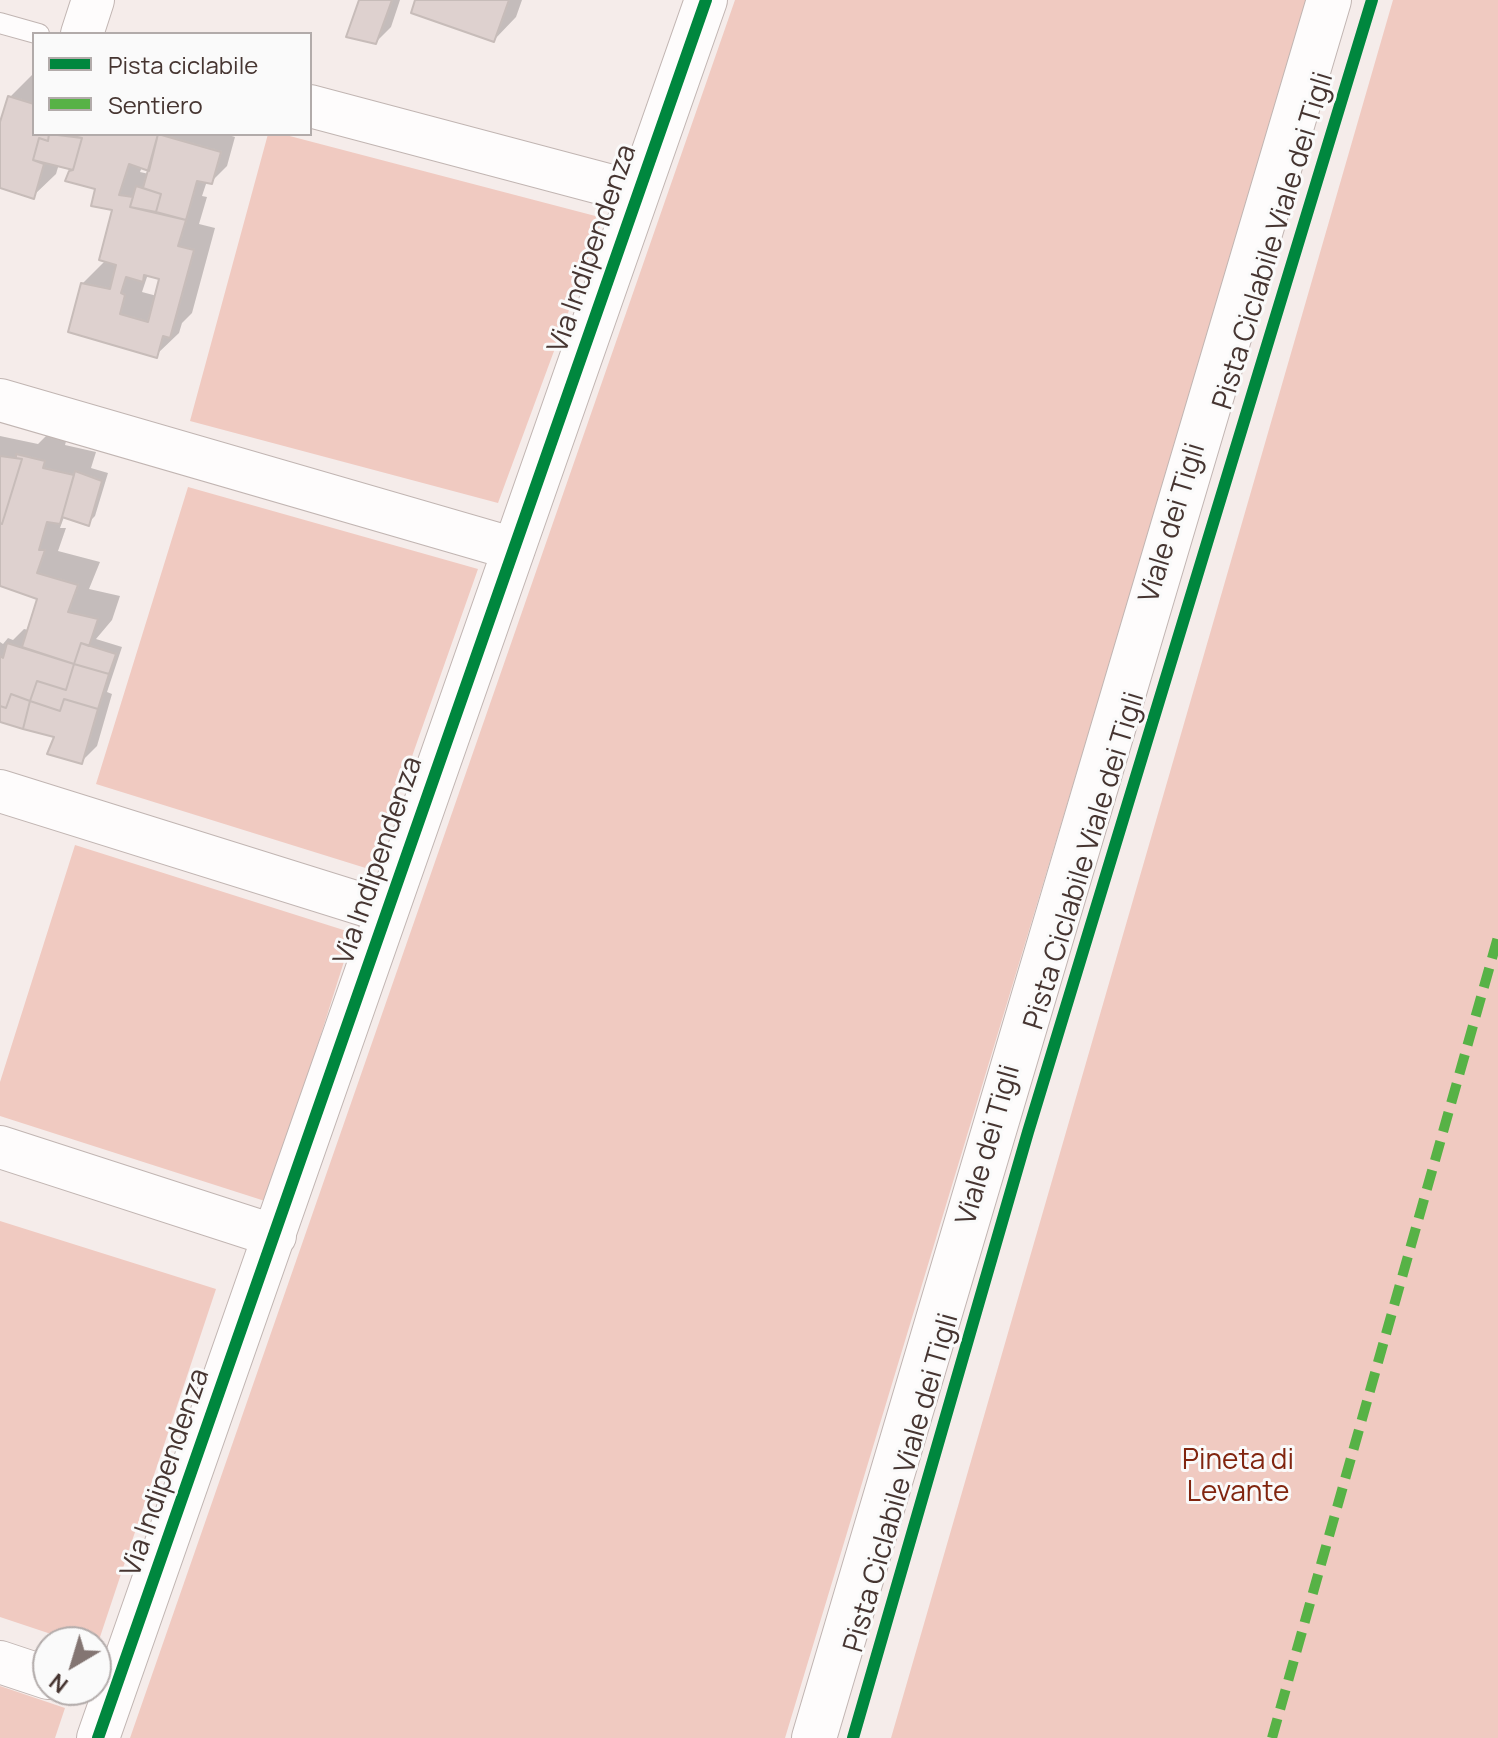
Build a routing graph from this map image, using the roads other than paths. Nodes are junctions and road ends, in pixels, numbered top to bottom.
1 (93, 0) edge
2 (706, 0) edge
3 (1329, 0) edge
4 (0, 23) edge
5 (32, 32) edge
6 (83, 32) edge
7 (312, 107) edge
8 (638, 193) junction
9 (0, 400) edge
10 (514, 549) junction
11 (0, 791) edge
12 (387, 912) junction
13 (0, 1147) edge
14 (275, 1236) junction
15 (0, 1662) edge
16 (32, 1673) edge
17 (97, 1710) edge
18 (814, 1738) edge

1 - 6 street
2 - 8 street, Via Indipendenza
3 - 18 street, Viale dei Tigli
4 - 5 lane
7 - 8 street, Via Indipendenza
8 - 10 street, Via Indipendenza
9 - 10 street
10 - 12 street, Via Indipendenza
11 - 12 street, Via Indipendenza
12 - 14 street, Via Indipendenza
13 - 14 street
14 - 17 street, Via Indipendenza
15 - 16 street

